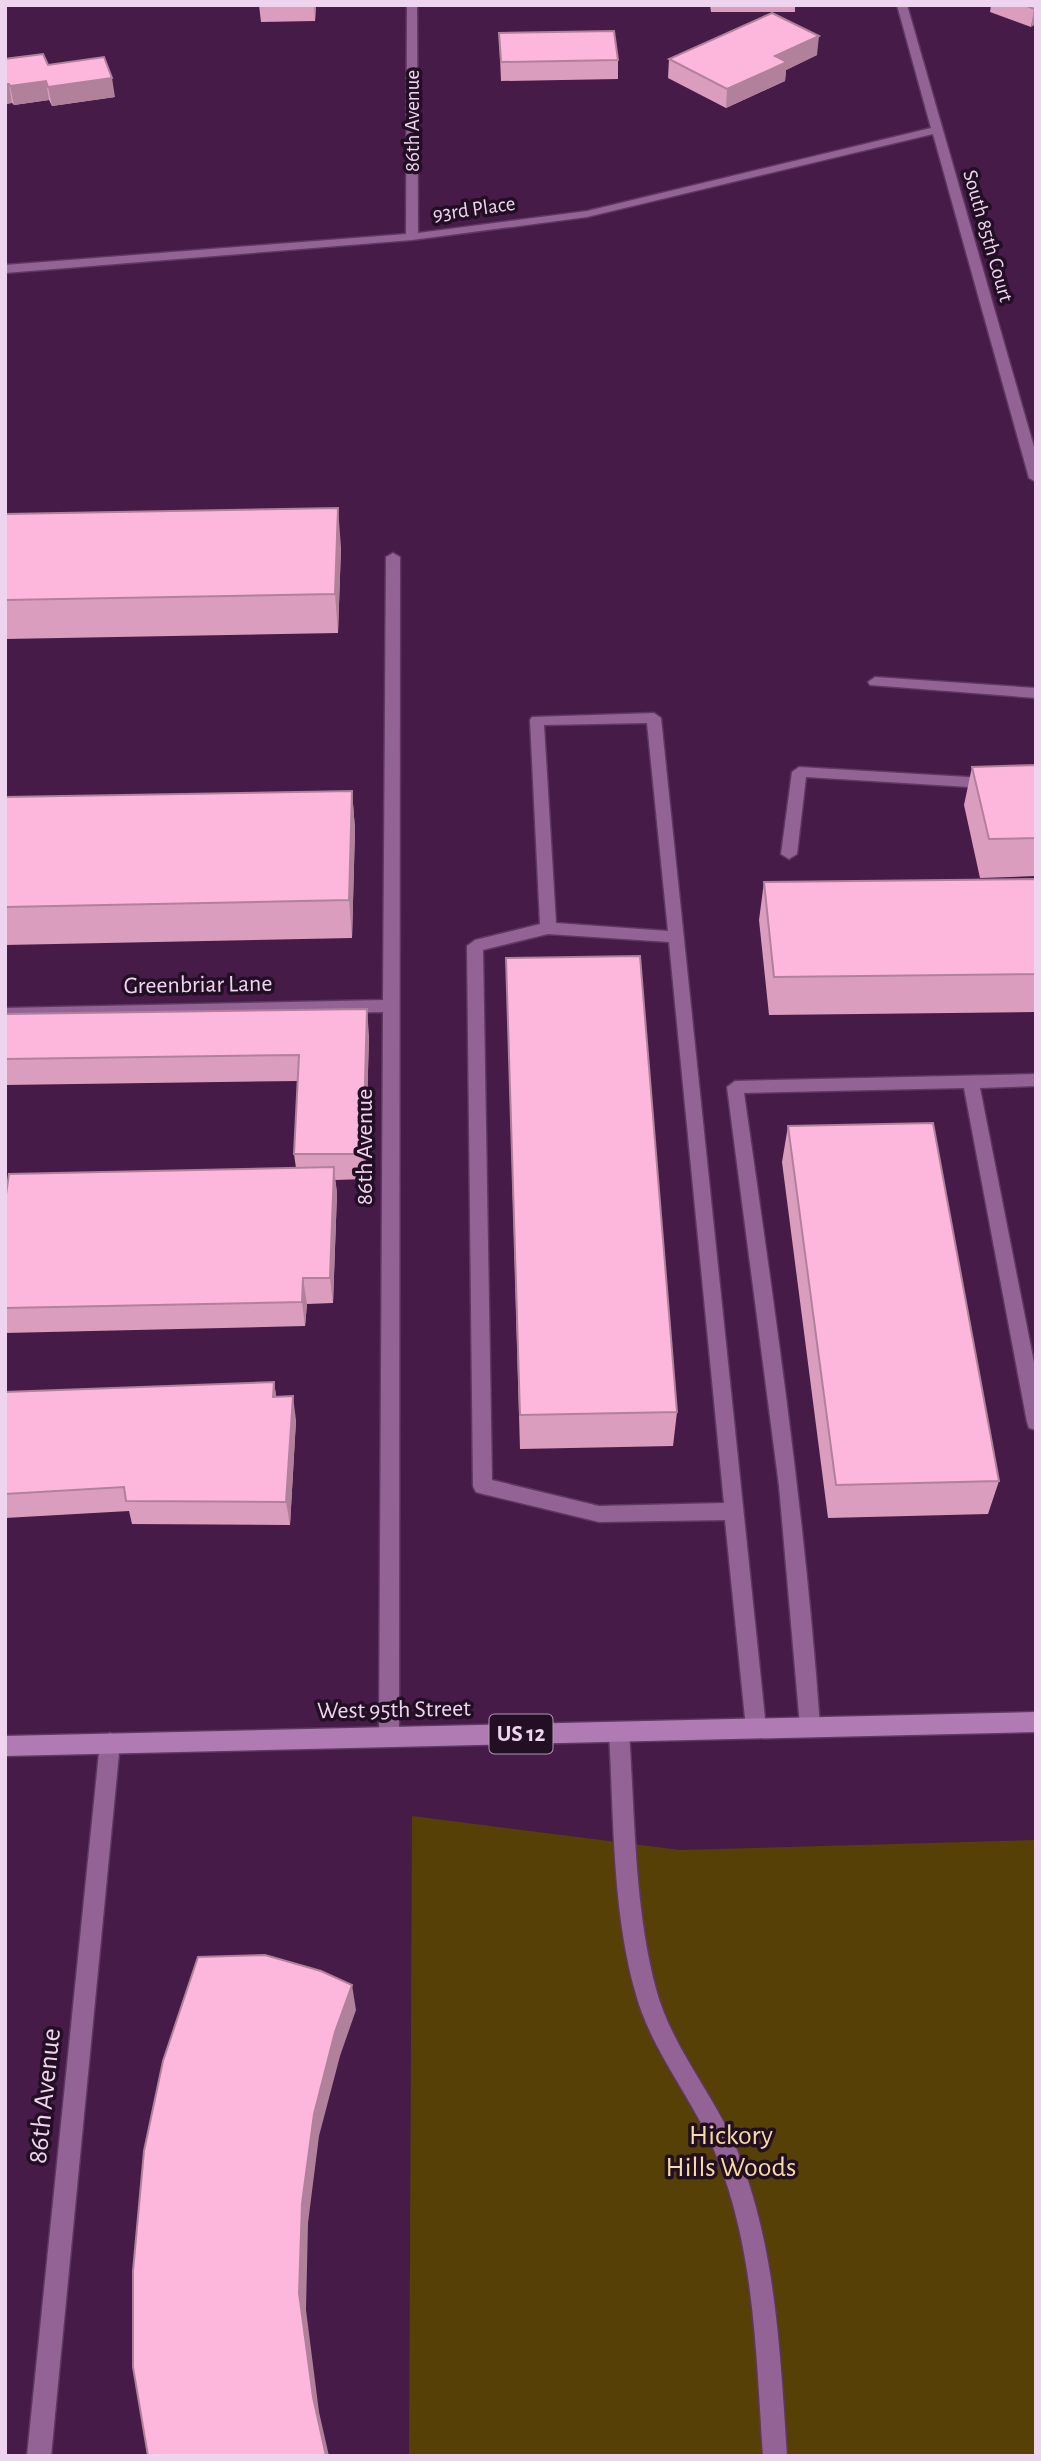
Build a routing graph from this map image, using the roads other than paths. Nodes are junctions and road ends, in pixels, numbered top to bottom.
1 (412, 5) edge
2 (902, 5) edge
3 (939, 129) junction
4 (412, 237) junction
5 (5, 269) edge
6 (1036, 478) edge
7 (393, 557) dead end
8 (875, 682) dead end
9 (1036, 693) edge
10 (1036, 786) edge
11 (789, 854) dead end
12 (548, 928) junction
13 (676, 937) junction
14 (391, 1006) junction
15 (5, 1014) edge
16 (1036, 1080) edge
17 (971, 1082) junction
18 (1036, 1422) edge
19 (734, 1511) junction
20 (1036, 1722) edge
21 (810, 1726) junction
22 (756, 1728) junction
23 (619, 1732) junction
24 (390, 1737) junction
25 (110, 1743) junction
26 (5, 1746) edge
27 (39, 2456) edge
28 (775, 2456) edge

1 - 4 street, 86th Avenue
2 - 3 street, South 85th Court
3 - 4 street, 93rd Place
3 - 6 street, South 85th Court
4 - 5 street, 93rd Place
7 - 14 street, 86th Avenue
8 - 9 street
10 - 11 street
12 - 13 street
12 - 13 street
12 - 19 street
13 - 19 street
14 - 15 street, Greenbriar Lane
14 - 24 street, 86th Avenue
16 - 17 street
17 - 18 street
17 - 21 street
19 - 22 street
20 - 21 main road, West 95th Street / US 12
21 - 22 main road, West 95th Street / US 12
22 - 23 main road, West 95th Street / US 12
23 - 24 main road, West 95th Street / US 12
23 - 28 street
24 - 25 main road, West 95th Street / US 12
25 - 26 main road, West 95th Street / US 12
25 - 27 street, 86th Avenue

